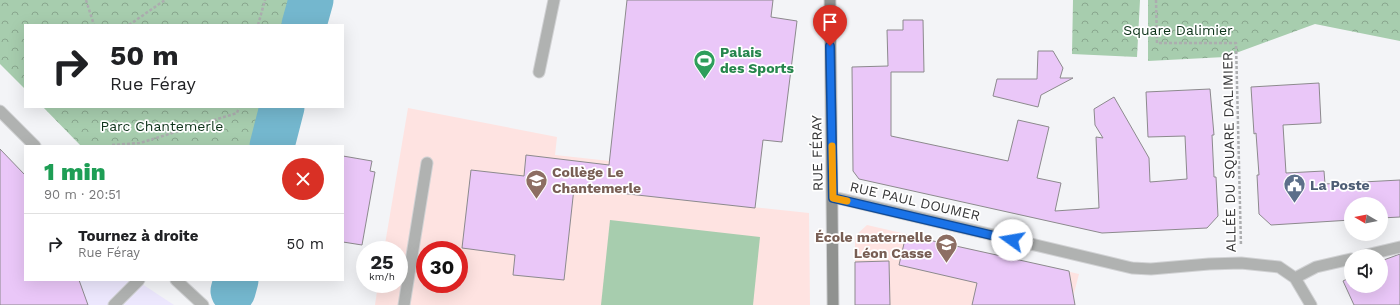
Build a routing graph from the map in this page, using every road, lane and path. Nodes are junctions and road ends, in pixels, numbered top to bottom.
1 (86, 0) edge
2 (165, 0) edge
3 (264, 0) edge
4 (554, 0) edge
5 (830, 0) edge
6 (1156, 0) edge
7 (94, 24) edge
8 (130, 24) edge
9 (258, 24) edge
10 (539, 72) dead end
11 (239, 108) edge
12 (0, 111) edge
13 (34, 145) edge
14 (112, 145) dead end
15 (427, 163) dead end
16 (833, 198) junction
17 (1400, 247) edge
18 (1388, 250) edge
19 (1344, 260) edge
20 (1241, 263) junction
21 (1295, 278) junction
22 (138, 281) edge
23 (177, 281) edge
24 (114, 305) edge
25 (203, 305) edge
26 (404, 305) edge
27 (833, 305) edge
28 (1311, 305) edge

1 - 7 path
2 - 8 path
3 - 9 path
4 - 10 street
5 - 16 main road, RUE FÉRAY
6 - 20 path, ALLÉE DU SQUARE DALIMIER
11 - 14 path
12 - 13 street
15 - 26 street
16 - 20 street, RUE PAUL DOUMER
16 - 27 main road, RUE FÉRAY
17 - 18 street
19 - 21 street
20 - 21 street, RUE PAUL DOUMER
21 - 28 street
22 - 24 street
23 - 25 street

